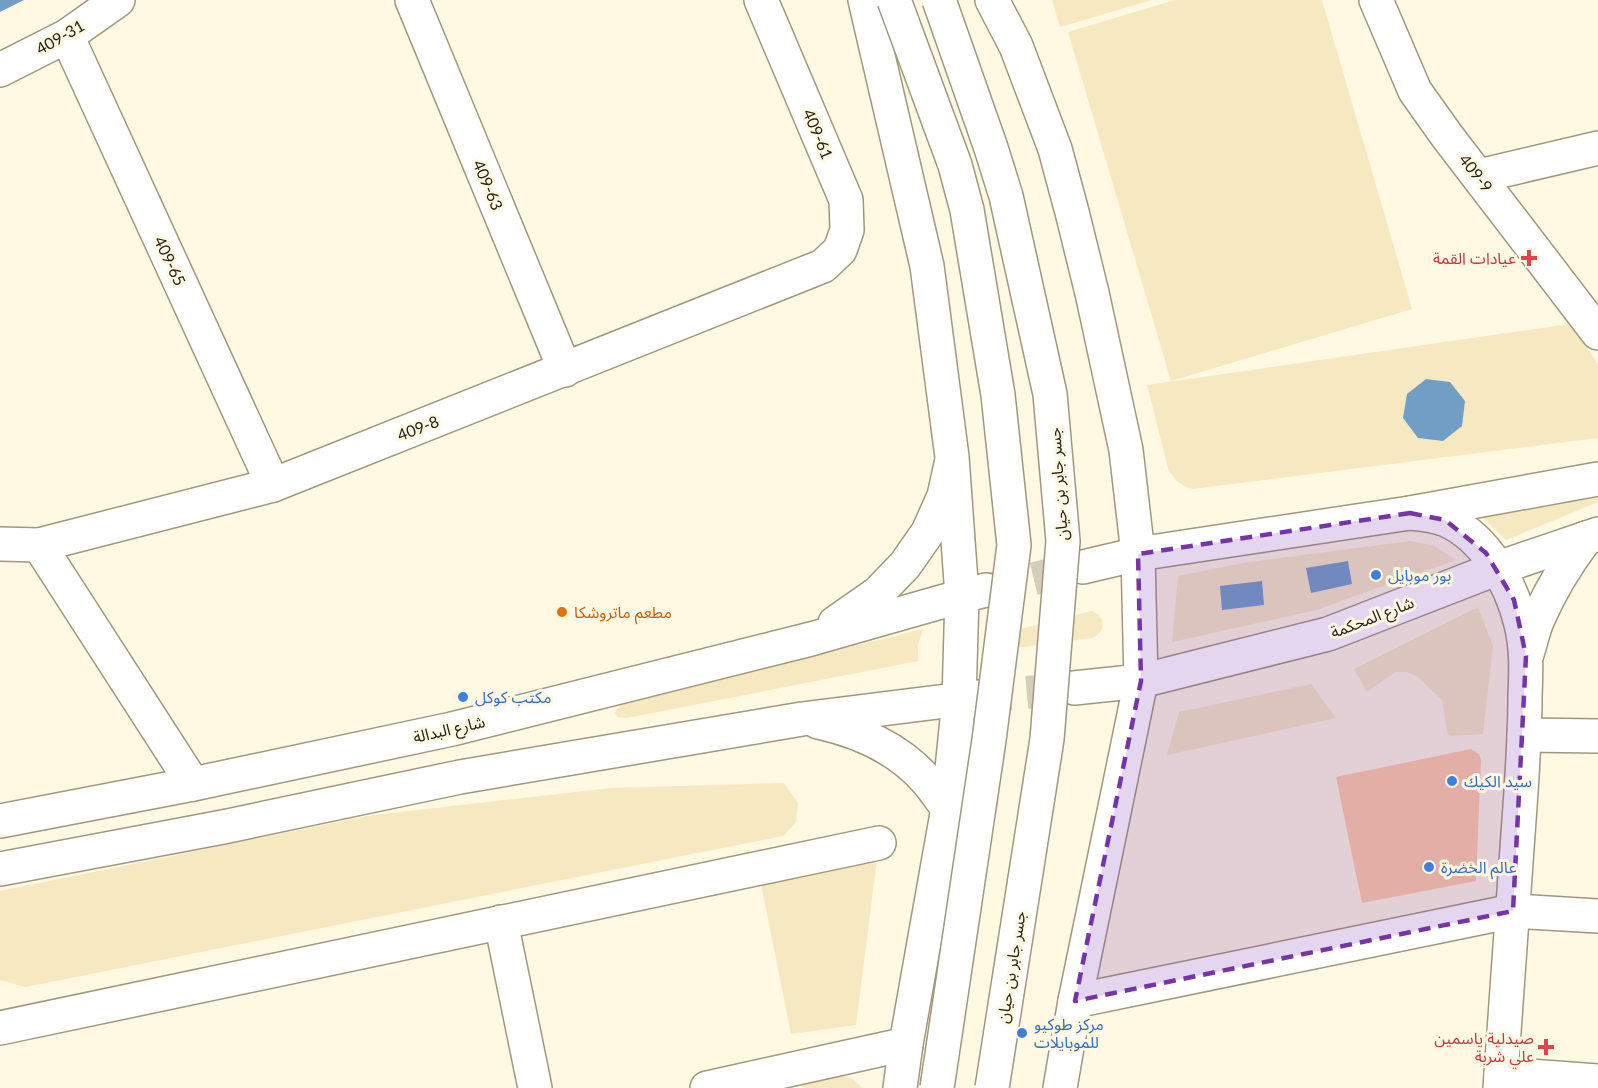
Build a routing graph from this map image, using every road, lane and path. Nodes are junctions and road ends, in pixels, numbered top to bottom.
1 (118, 0) edge
2 (412, 0) edge
3 (761, 0) edge
4 (865, 0) edge
5 (894, 0) edge
6 (939, 0) edge
7 (992, 0) edge
8 (1376, 0) edge
9 (67, 36) junction
10 (0, 70) edge
11 (1598, 148) edge
12 (1479, 176) junction
13 (823, 267) joint
14 (1598, 333) edge
15 (565, 370) junction
16 (952, 457) junction
17 (1598, 479) edge
18 (273, 485) junction
19 (1410, 513) junction
20 (1592, 536) edge
21 (0, 544) edge
22 (39, 545) junction
23 (1138, 554) junction
24 (1083, 567) tunnel mouth
25 (1498, 568) junction
26 (974, 593) junction
27 (811, 639) junction
28 (1526, 656) junction
29 (1141, 681) junction
30 (1074, 688) tunnel mouth
31 (969, 699) junction
32 (802, 718) junction
33 (1524, 735) junction
34 (1598, 736) edge
35 (193, 784) junction
36 (948, 808) junction
37 (0, 821) edge
38 (879, 843) dead end
39 (0, 869) edge
40 (1513, 911) junction
41 (1598, 916) edge
42 (501, 922) junction
43 (1075, 1001) junction
44 (0, 1028) edge
45 (906, 1044) junction
46 (788, 1079) edge
47 (1501, 1081) edge
48 (1598, 1081) edge
49 (535, 1088) edge
50 (707, 1088) edge
51 (900, 1088) edge
52 (938, 1088) edge
53 (992, 1088) edge
54 (1060, 1088) edge

1 - 9 main road, 409-31
2 - 15 main road, 409-63
3 - 13 main road, 409-61
4 - 16 main road
5 - 52 main road, bridge
6 - 53 main road, جسر جابر بن حيان, bridge
7 - 23 main road
8 - 12 main road, 409-9
9 - 10 main road, 409-31
9 - 18 main road, 409-65
11 - 12 main road
12 - 14 main road, 409-9
13 - 15 main road, 409-8
15 - 18 main road, 409-8
16 - 26 main road
16 - 27 main road
17 - 19 main road
18 - 22 main road, 409-8
19 - 23 main road
19 - 25 main road
20 - 25 main road, شارع المحكمة
20 - 28 main road
21 - 22 main road, 409-8
22 - 35 main road
23 - 24 main road
23 - 29 main road
25 - 28 main road
25 - 29 main road, شارع المحكمة
26 - 27 main road, شارع البدالة
26 - 31 main road
27 - 35 main road, شارع البدالة
28 - 33 main road
29 - 30 main road, شارع المحكمة
29 - 43 main road
31 - 32 main road
31 - 36 main road
32 - 36 main road
32 - 39 main road
33 - 34 main road
33 - 40 main road
35 - 37 main road, شارع البدالة
36 - 45 main road
38 - 42 main road
40 - 41 main road
40 - 43 main road
40 - 47 main road
42 - 44 main road
42 - 49 main road
43 - 54 main road
45 - 46 main road
45 - 51 main road
46 - 50 main road
47 - 48 main road

